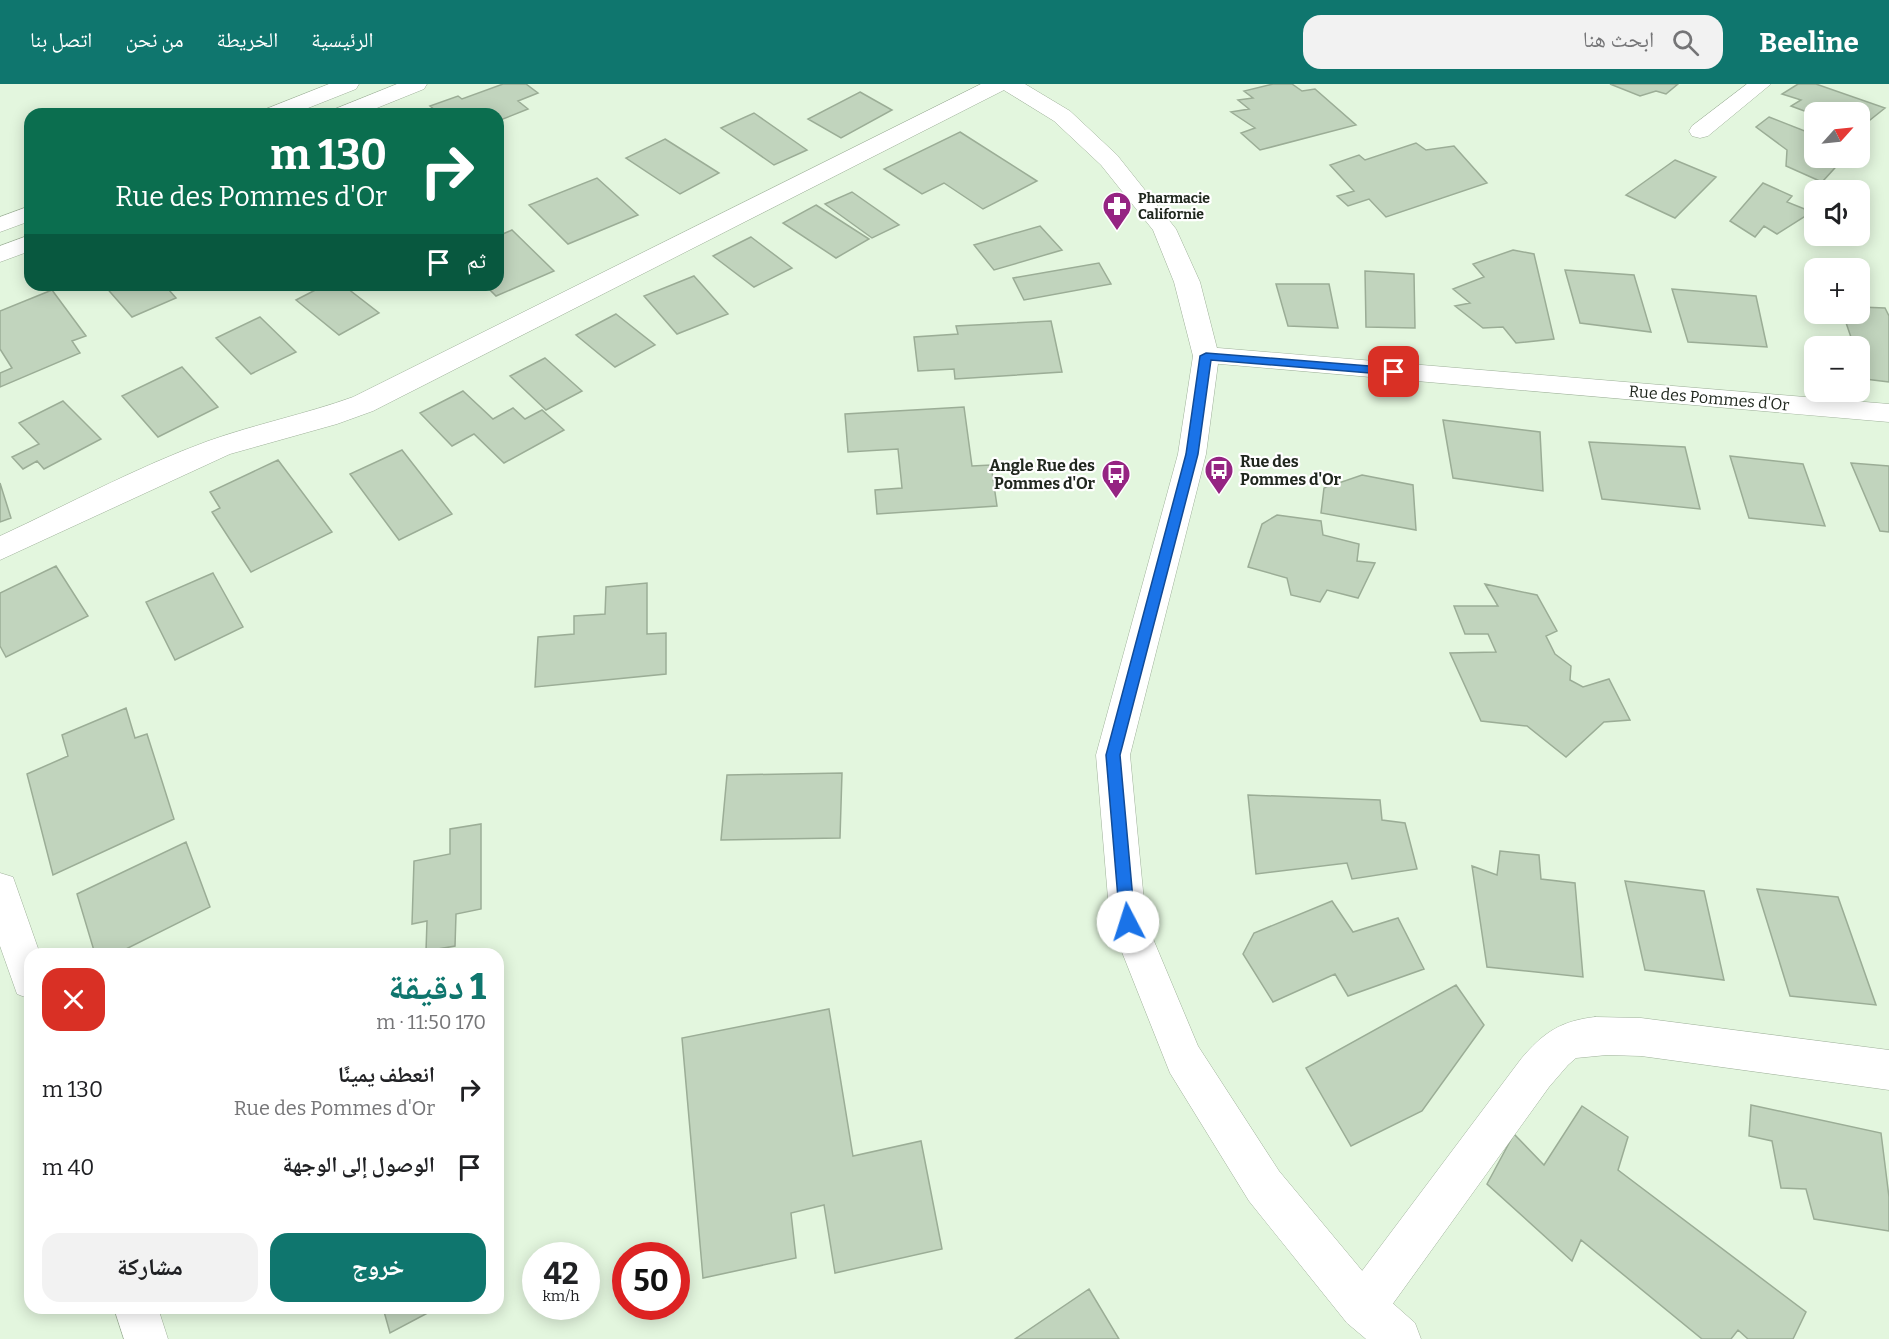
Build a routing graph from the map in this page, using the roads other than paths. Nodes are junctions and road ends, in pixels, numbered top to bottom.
1 (348, 84) edge
2 (416, 84) edge
3 (998, 84) edge
4 (1010, 84) edge
5 (1760, 84) edge
6 (289, 108) edge
7 (358, 108) edge
8 (1700, 131) dead end
9 (24, 215) edge
10 (0, 225) edge
11 (24, 245) edge
12 (0, 255) edge
13 (1206, 356) junction
14 (1889, 413) edge
15 (0, 549) edge
16 (0, 889) edge
17 (24, 963) edge
18 (1889, 1070) edge
19 (1363, 1307) junction
20 (138, 1314) edge
21 (146, 1339) edge
22 (1399, 1339) edge

1 - 6 street
2 - 7 street
3 - 15 street
4 - 13 street
5 - 8 street
9 - 10 street
11 - 12 street
13 - 14 street, Rue des Pommes d'Or
13 - 19 street
16 - 17 street
18 - 19 street
19 - 22 street
20 - 21 street

